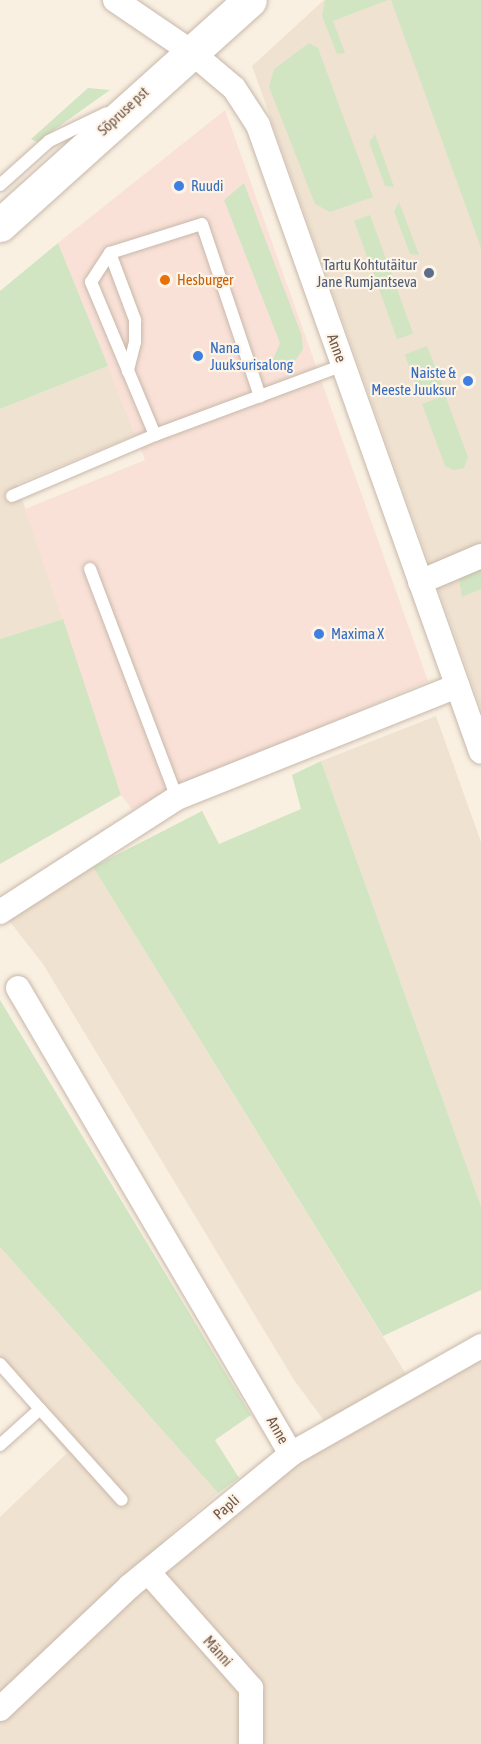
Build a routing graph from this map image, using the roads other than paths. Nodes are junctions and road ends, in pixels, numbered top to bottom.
1 (115, 0) edge
2 (249, 0) edge
3 (190, 51) junction
4 (138, 98) junction
5 (0, 185) edge
6 (0, 225) edge
7 (110, 253) junction
8 (343, 365) junction
9 (128, 371) junction
10 (260, 396) junction
11 (155, 435) junction
12 (12, 496) dead end
13 (481, 556) edge
14 (90, 570) dead end
15 (420, 582) junction
16 (457, 686) junction
17 (481, 752) edge
18 (177, 798) junction
19 (0, 912) edge
20 (18, 988) dead end
21 (481, 1346) edge
22 (0, 1364) edge
23 (40, 1409) junction
24 (0, 1445) edge
25 (291, 1454) junction
26 (122, 1500) dead end
27 (149, 1573) junction
28 (0, 1709) edge
29 (251, 1744) edge

1 - 3 street, Anne
2 - 3 main road, Sõpruse pst
3 - 4 main road, Sõpruse pst
3 - 8 street, Anne
4 - 5 lane
4 - 6 main road, Sõpruse pst
7 - 9 lane
7 - 9 lane
7 - 10 lane
8 - 10 lane
8 - 15 street, Anne
9 - 11 lane
10 - 11 lane
11 - 12 lane
13 - 15 street
14 - 18 lane
15 - 16 street, Anne
16 - 17 street, Anne
16 - 18 street
18 - 19 street
20 - 25 street, Anne
21 - 25 street, Papli
22 - 23 lane
23 - 24 lane
23 - 26 lane
25 - 27 street, Papli
27 - 28 street, Papli
27 - 29 street, Männi

